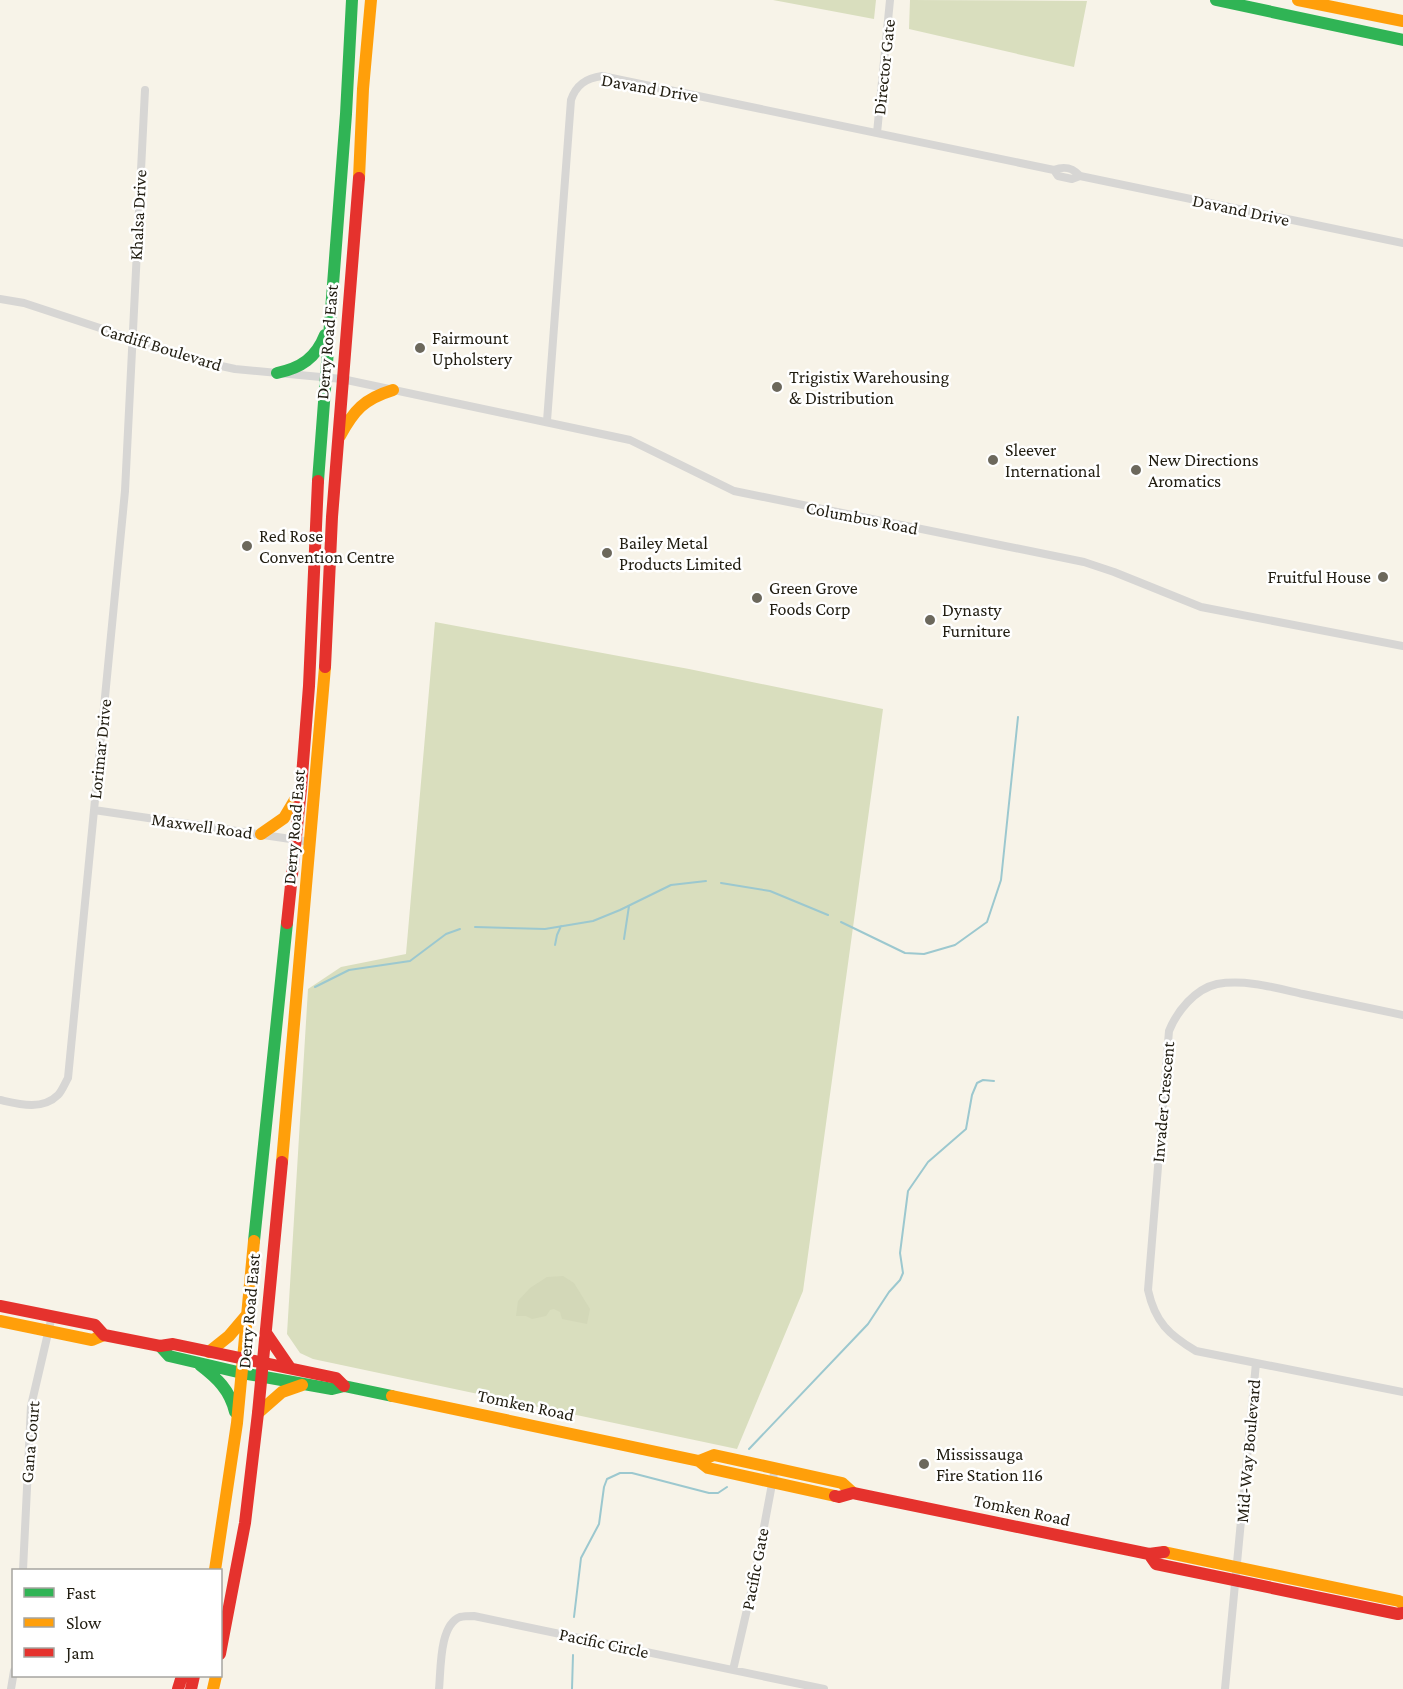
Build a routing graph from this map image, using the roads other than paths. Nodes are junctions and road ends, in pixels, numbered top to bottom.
1 (352, 0) edge
2 (371, 0) edge
3 (890, 0) edge
4 (1216, 0) edge
5 (1298, 0) edge
6 (1403, 21) edge
7 (1403, 40) edge
8 (145, 90) dead end
9 (877, 133) junction
10 (1403, 243) edge
11 (0, 299) edge
12 (329, 326) junction
13 (131, 339) junction
14 (277, 373) junction
15 (326, 376) junction
16 (342, 379) junction
17 (393, 390) junction
18 (547, 421) junction
19 (337, 443) junction
20 (1403, 646) edge
21 (301, 789) junction
22 (94, 810) junction
23 (261, 834) junction
24 (295, 839) junction
25 (311, 842) junction
26 (1403, 1015) edge
27 (0, 1100) edge
28 (0, 1306) edge
29 (52, 1316) junction
30 (246, 1316) junction
31 (0, 1321) edge
32 (48, 1330) junction
33 (266, 1333) junction
34 (104, 1335) junction
35 (160, 1346) junction
36 (209, 1352) junction
37 (197, 1363) junction
38 (1256, 1363) junction
39 (242, 1366) junction
40 (290, 1368) junction
41 (261, 1370) junction
42 (303, 1385) junction
43 (344, 1386) junction
44 (1403, 1392) edge
45 (258, 1413) junction
46 (237, 1423) junction
47 (699, 1461) junction
48 (775, 1468) junction
49 (772, 1482) junction
50 (853, 1493) junction
51 (1149, 1554) junction
52 (1237, 1567) junction
53 (22, 1569) edge
54 (214, 1569) edge
55 (1236, 1581) junction
56 (1403, 1604) edge
57 (1403, 1613) edge
58 (222, 1644) edge
59 (733, 1670) junction
60 (439, 1689) edge
61 (825, 1689) edge
62 (1225, 1689) edge

1 - 12 main road, Derry Road East
2 - 16 main road, Derry Road East
3 - 9 street, Director Gate
4 - 7 main road
5 - 6 main road
8 - 13 street, Khalsa Drive
9 - 10 street, Davand Drive
9 - 18 street, Davand Drive
11 - 13 street, Cardiff Boulevard
12 - 14 main road
12 - 15 main road, Derry Road East
13 - 14 street, Cardiff Boulevard
13 - 22 street, Lorimar Drive
14 - 15 street, Cardiff Boulevard
15 - 16 street, Columbus Road
15 - 21 main road, Derry Road East
16 - 17 street, Columbus Road
16 - 19 main road, Derry Road East
17 - 18 street, Columbus Road
17 - 19 main road
18 - 20 street, Columbus Road
19 - 25 main road, Derry Road East
21 - 23 main road
21 - 24 main road, Derry Road East
22 - 23 street, Maxwell Road
22 - 27 street, Lorimar Drive
23 - 24 street, Maxwell Road
24 - 25 street, Maxwell Road
24 - 30 main road, Derry Road East
25 - 33 main road, Derry Road East
26 - 38 street, Invader Crescent
28 - 29 main road, Tomken Road
29 - 32 street, Gana Court
29 - 34 main road, Tomken Road
30 - 36 main road
30 - 39 main road, Derry Road East
31 - 32 main road, Tomken Road
32 - 34 main road, Tomken Road
32 - 53 street, Gana Court
33 - 40 main road
33 - 41 main road, Derry Road East
34 - 35 main road, Tomken Road
35 - 36 main road, Tomken Road
35 - 37 main road, Tomken Road
36 - 39 main road, Tomken Road
37 - 39 main road, Tomken Road
37 - 46 main road
38 - 44 street, Mid-Way Boulevard
38 - 52 street, Mid-Way Boulevard
39 - 41 main road, Tomken Road
39 - 46 main road, Derry Road East
40 - 41 main road, Tomken Road
40 - 43 main road, Tomken Road
41 - 42 main road, Tomken Road
41 - 45 main road, Derry Road East
42 - 43 main road, Tomken Road
42 - 45 main road
43 - 47 main road, Tomken Road
45 - 58 main road, Derry Road East
46 - 54 main road, Derry Road East
47 - 48 main road, Tomken Road
47 - 49 main road, Tomken Road
48 - 49 street, Pacific Gate
48 - 50 main road, Tomken Road
49 - 50 main road, Tomken Road
49 - 59 street, Pacific Gate
50 - 51 main road, Tomken Road
51 - 52 main road, Tomken Road
51 - 55 main road, Tomken Road
52 - 55 street, Mid-Way Boulevard
52 - 56 main road, Tomken Road
55 - 57 main road, Tomken Road
55 - 62 street, Mid-Way Boulevard
59 - 60 street, Pacific Circle
59 - 61 street, Pacific Circle

